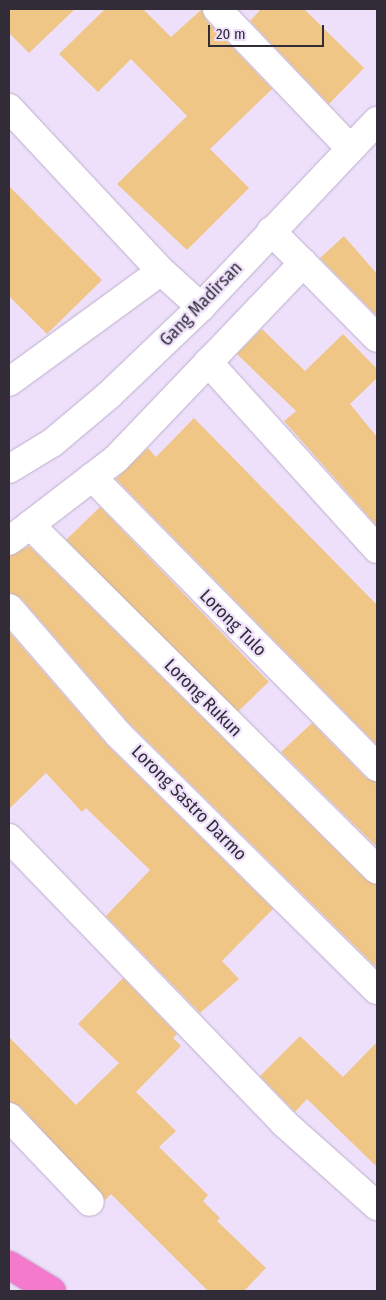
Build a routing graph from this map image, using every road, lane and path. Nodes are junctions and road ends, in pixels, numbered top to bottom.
1 (217, 9) edge
2 (9, 108) edge
3 (377, 121) edge
4 (350, 148) junction
5 (271, 231) junction
6 (302, 264) junction
7 (161, 271) junction
8 (201, 307) junction
9 (377, 338) edge
10 (208, 362) junction
11 (9, 382) edge
12 (9, 469) edge
13 (92, 477) junction
14 (30, 525) junction
15 (9, 541) edge
16 (377, 549) edge
17 (9, 608) edge
18 (377, 767) edge
19 (9, 838) edge
20 (377, 869) edge
21 (377, 990) edge
22 (9, 1117) edge
23 (90, 1202) dead end
24 (377, 1206) edge
25 (9, 1266) edge
26 (52, 1291) edge

1 - 4 street
2 - 7 street
3 - 4 street, Gang Madirsan
4 - 5 street, Gang Madirsan
5 - 6 street
5 - 8 street, Gang Madirsan
6 - 9 street
6 - 10 street
7 - 8 street
7 - 11 street
8 - 12 street, Gang Madirsan
10 - 13 street
10 - 16 street
13 - 14 street
13 - 18 street, Lorong Tulo
14 - 15 street
14 - 20 street, Lorong Rukun
17 - 21 street, Lorong Sastro Darmo
19 - 24 street
22 - 23 street
25 - 26 highway

